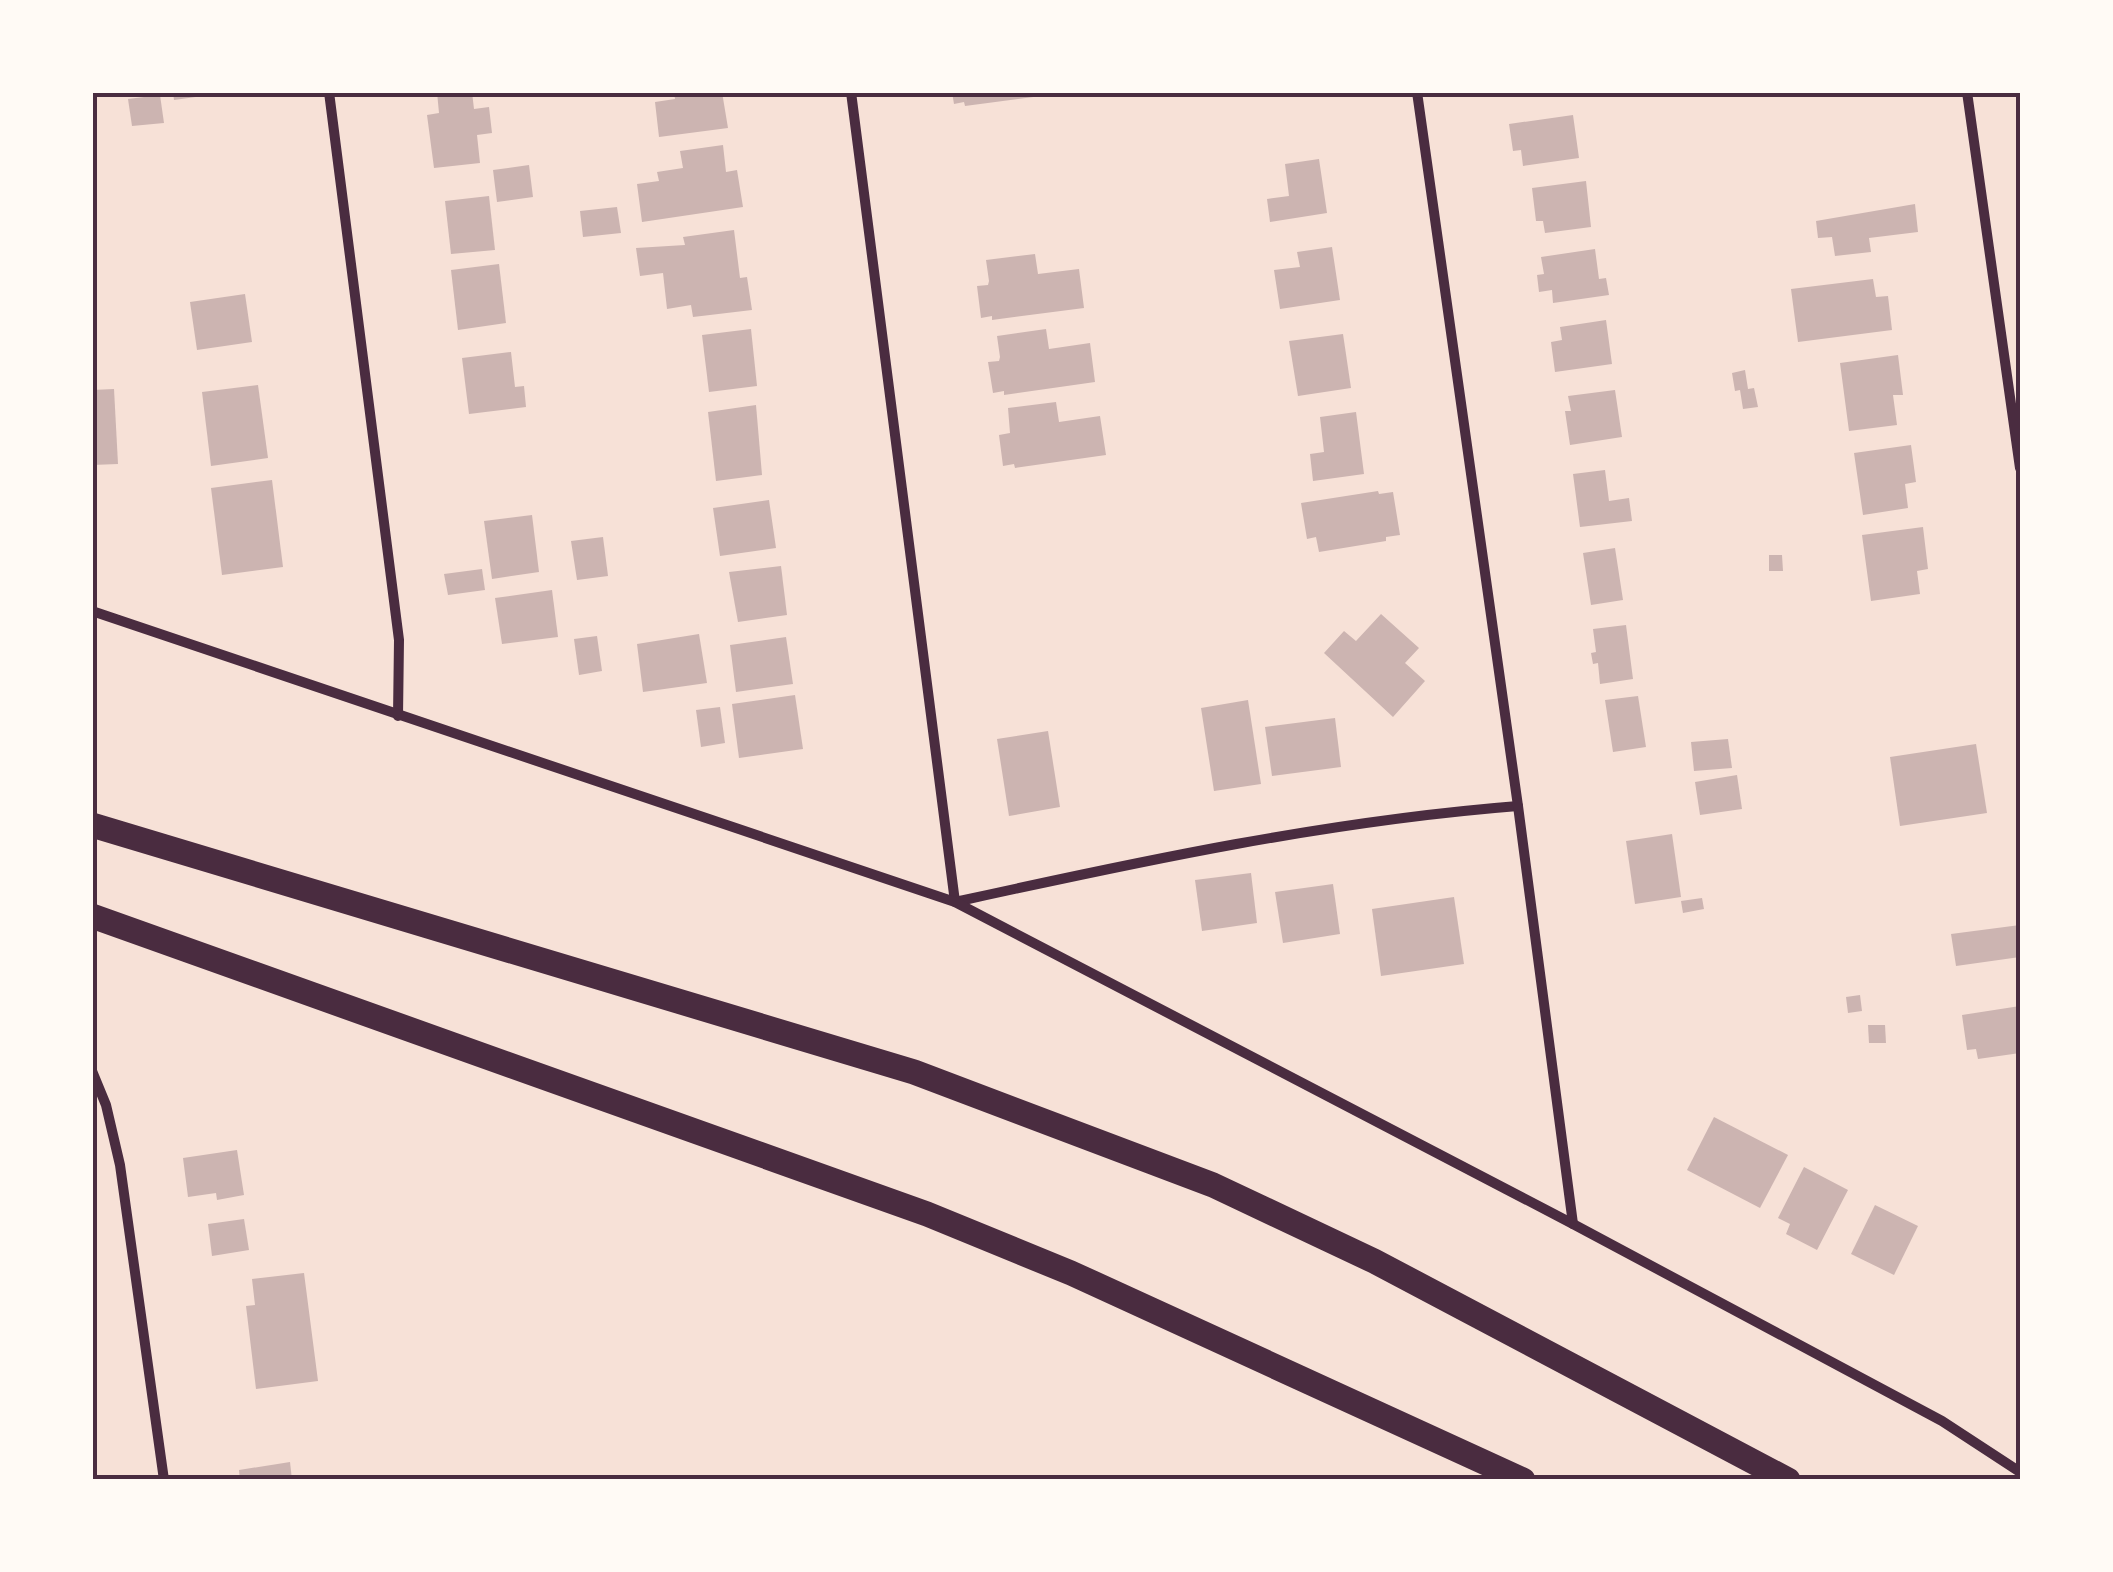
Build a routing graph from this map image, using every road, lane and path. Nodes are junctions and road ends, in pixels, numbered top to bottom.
1 (329, 92) edge
2 (851, 92) edge
3 (1417, 92) edge
4 (1967, 92) edge
5 (2020, 468) edge
6 (92, 612) edge
7 (398, 716) junction
8 (1518, 806) junction
9 (92, 826) edge
10 (956, 902) junction
11 (92, 916) edge
12 (92, 1071) edge
13 (1573, 1224) junction
14 (2020, 1472) edge
15 (164, 1480) edge
16 (1523, 1480) edge
17 (1788, 1480) edge

1 - 7 street
2 - 10 street
3 - 8 street
4 - 5 street
6 - 7 street
7 - 10 street
8 - 10 street
8 - 13 street
9 - 17 main road
10 - 13 street
11 - 16 main road
12 - 15 street
13 - 14 street

